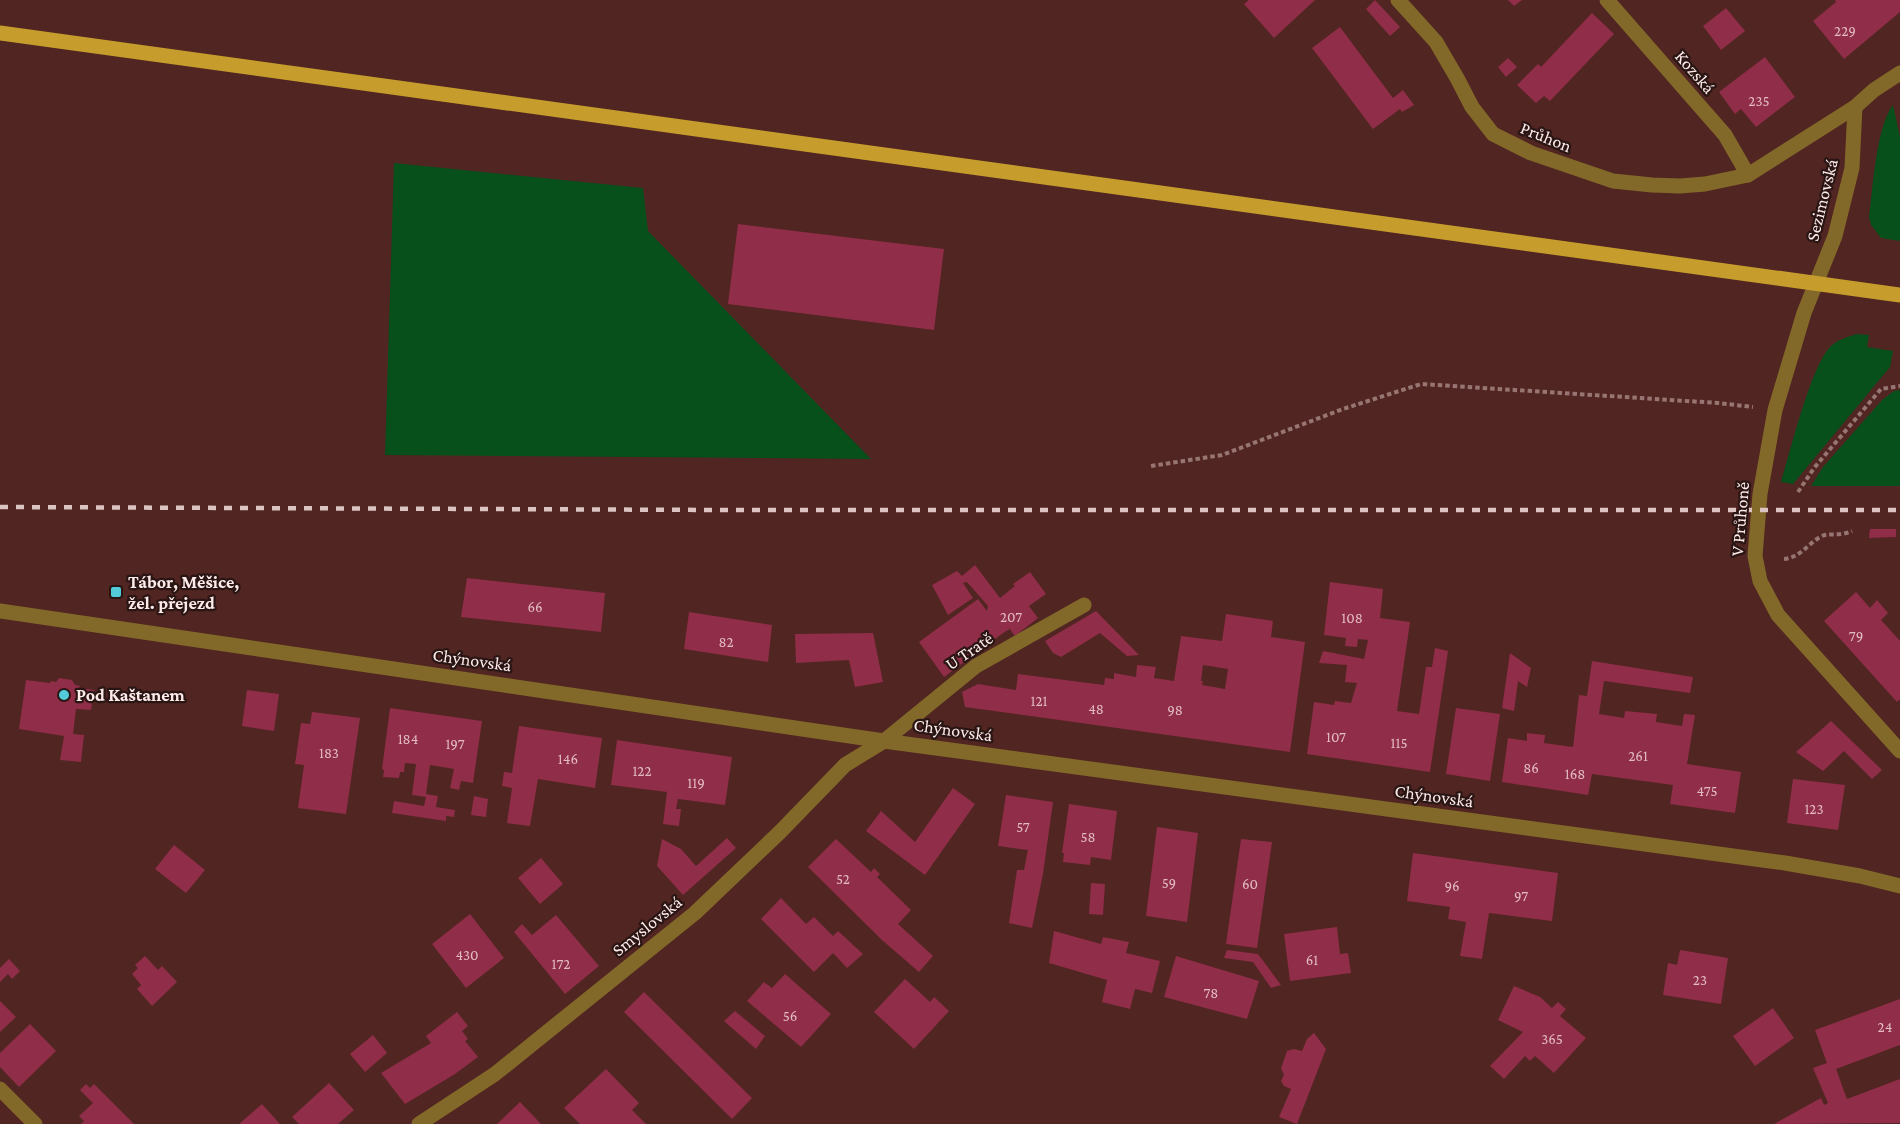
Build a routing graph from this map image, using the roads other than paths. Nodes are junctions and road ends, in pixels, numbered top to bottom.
1 (1398, 0) edge
2 (1606, 0) edge
3 (0, 33) edge
4 (1900, 73) edge
5 (1855, 107) junction
6 (1748, 175) junction
7 (1817, 284) junction
8 (1900, 295) edge
9 (1084, 605) dead end
10 (0, 611) edge
11 (884, 741) junction
12 (1900, 751) edge
13 (1900, 886) edge
14 (0, 1089) edge
15 (35, 1124) edge
16 (419, 1124) edge

1 - 6 street, Průhon
2 - 6 street, Kozská
3 - 7 main road
4 - 5 street
5 - 6 street
5 - 7 street, Sezimovská
7 - 8 main road
7 - 12 street, V Průhoně
9 - 11 street, U Tratě
10 - 11 street, Chýnovská
11 - 13 street, Chýnovská
11 - 16 street, Smyslovská
14 - 15 street

